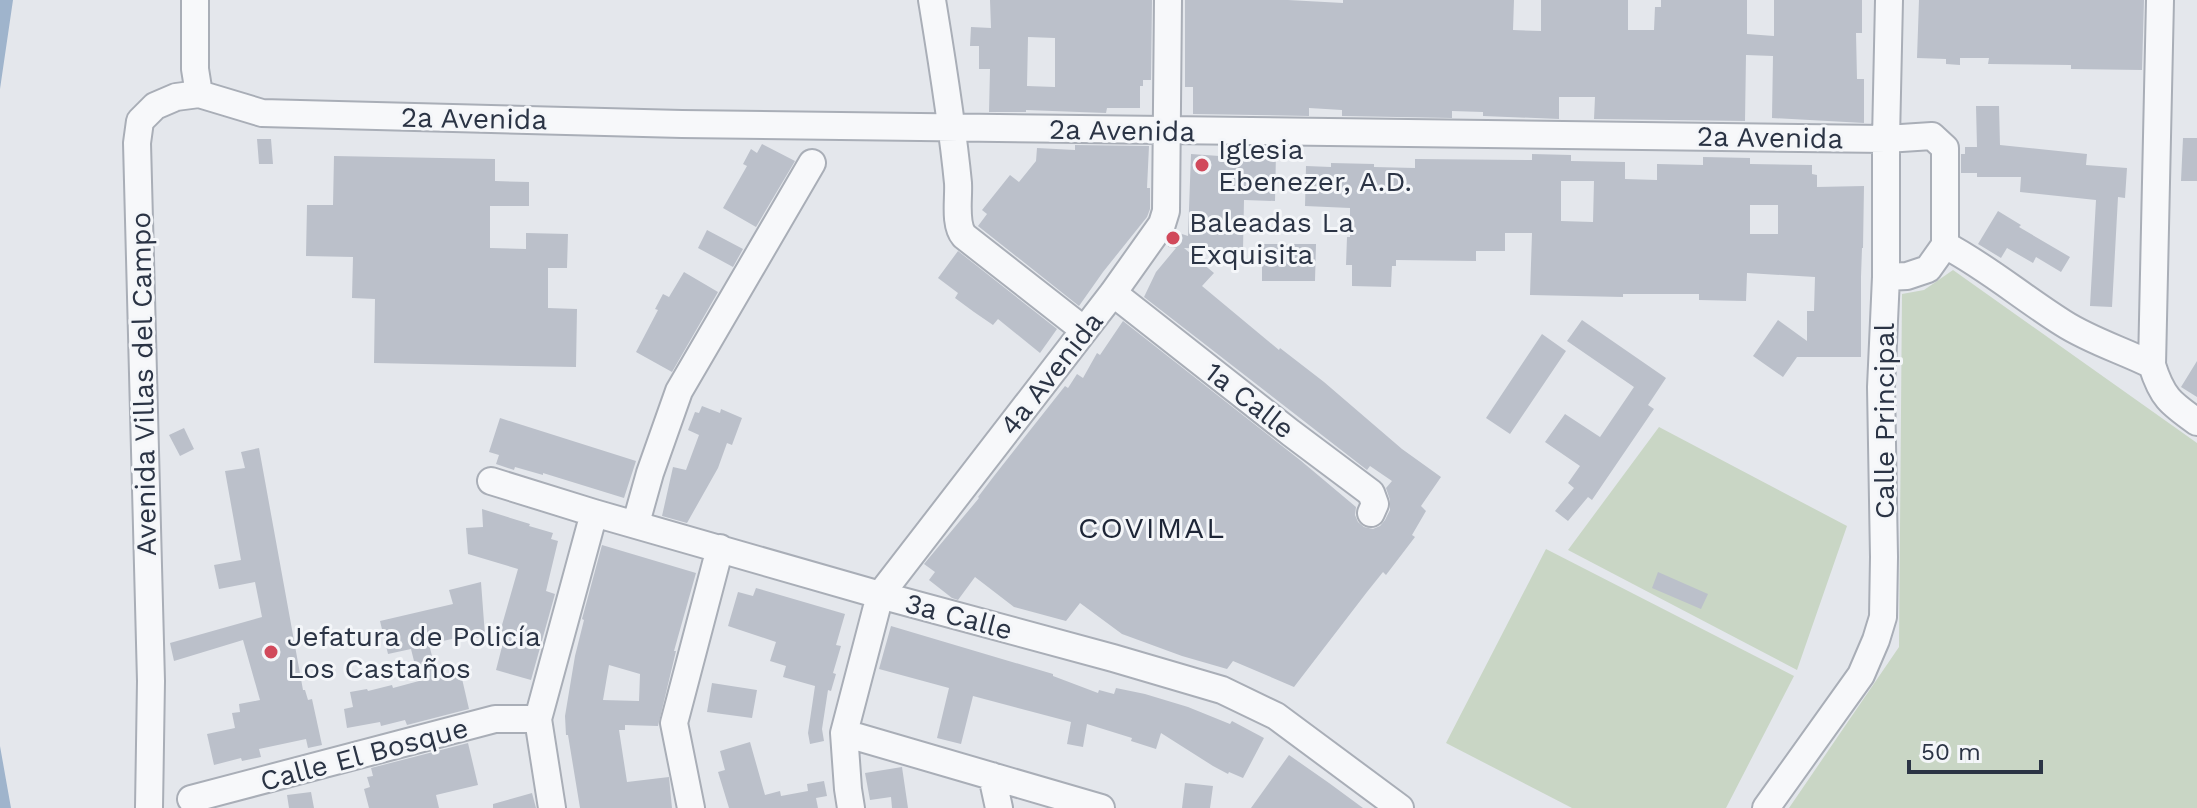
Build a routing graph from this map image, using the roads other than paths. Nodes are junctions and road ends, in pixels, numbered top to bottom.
1 (195, 0) edge
2 (932, 0) edge
3 (1168, 0) edge
4 (1889, 0) edge
5 (2160, 0) edge
6 (199, 94) junction
7 (952, 128) junction
8 (1166, 131) junction
9 (1886, 139) junction
10 (812, 163) dead end
11 (1945, 245) junction
12 (1886, 277) junction
13 (1113, 293) junction
14 (1084, 330) junction
15 (2155, 375) junction
16 (2197, 422) edge
17 (491, 481) dead end
18 (594, 513) junction
19 (1371, 513) dead end
20 (636, 523) junction
21 (720, 548) junction
22 (880, 595) junction
23 (538, 719) junction
24 (844, 733) junction
25 (992, 776) junction
26 (191, 799) dead end
27 (149, 808) edge
28 (552, 808) edge
29 (691, 808) edge
30 (851, 808) edge
31 (999, 808) edge
32 (1101, 808) edge
33 (1400, 808) edge
34 (1766, 808) edge

1 - 6 street
2 - 7 street
3 - 8 street, 4a Avenida
4 - 9 street, Calle Principal
5 - 15 street
6 - 7 street, 2a Avenida
6 - 27 street, Avenida Villas del Campo
7 - 8 street, 2a Avenida
7 - 14 street
8 - 9 street, 2a Avenida
8 - 13 street, 4a Avenida
9 - 11 street, 2a Avenida
9 - 12 street, Calle Principal
10 - 20 street
11 - 12 street
11 - 15 street
12 - 34 street, Calle Principal
13 - 14 street, 4a Avenida
13 - 19 street, 1a Calle
14 - 22 street, 4a Avenida
15 - 16 street
17 - 18 street, 3a Calle
18 - 20 street, 3a Calle
18 - 23 street
20 - 21 street, 3a Calle
21 - 22 street, 3a Calle
21 - 29 street
22 - 24 street
22 - 33 street, 3a Calle
23 - 26 street, Calle El Bosque
23 - 28 street
24 - 25 street
24 - 30 street
25 - 31 street
25 - 32 street

